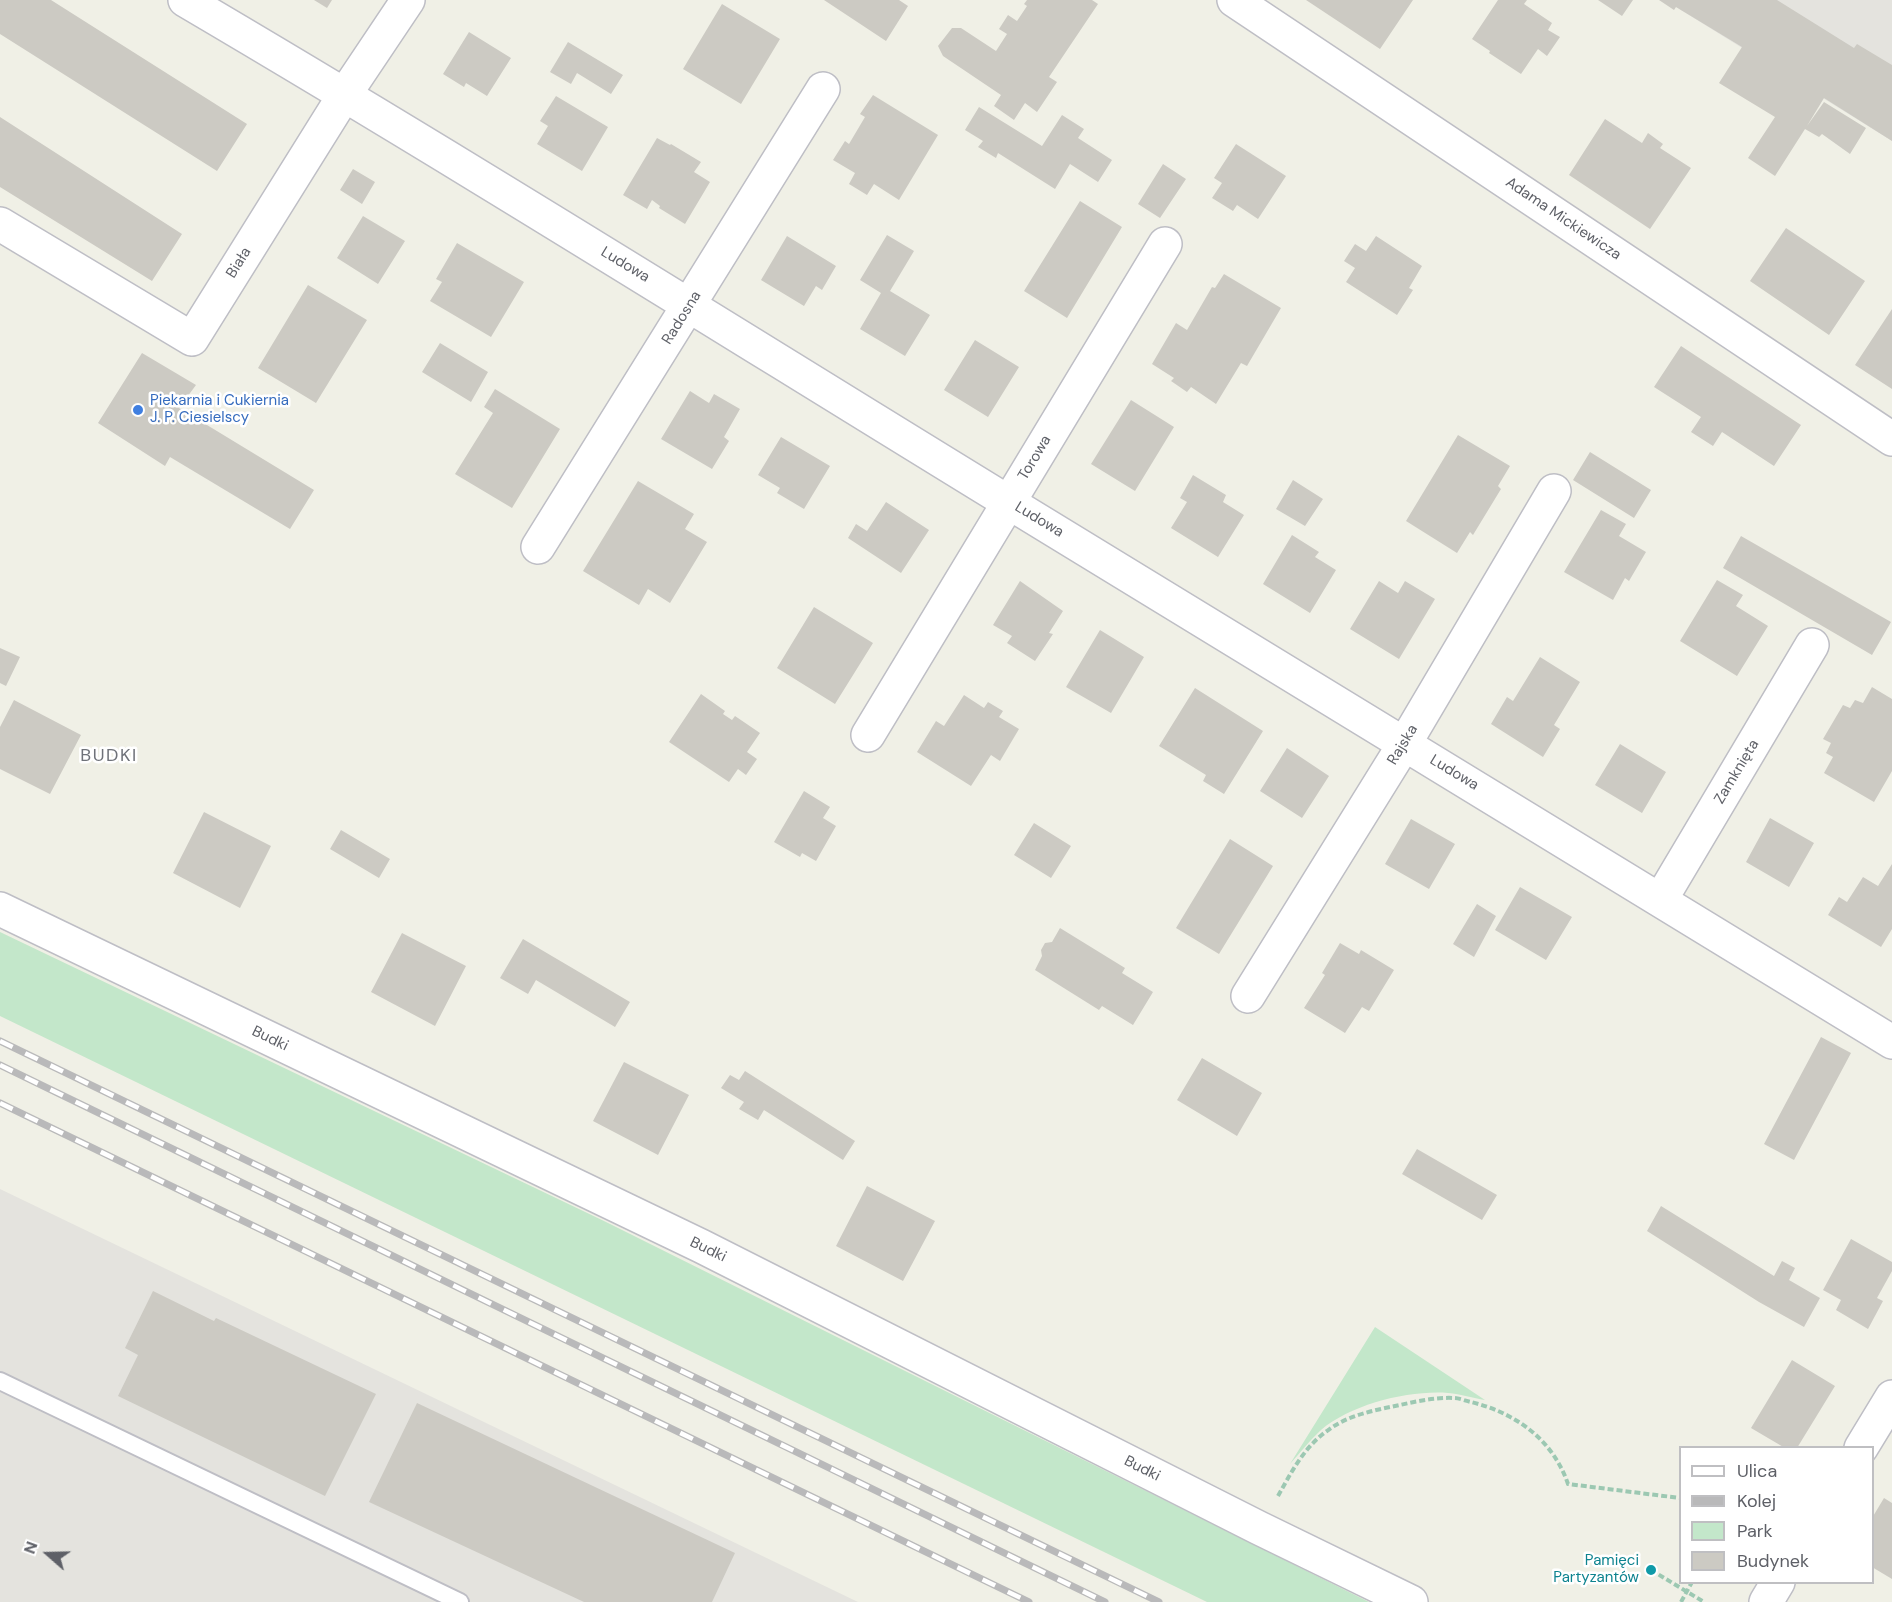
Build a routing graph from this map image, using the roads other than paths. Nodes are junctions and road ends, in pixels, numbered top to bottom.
1 (185, 0) edge
2 (408, 0) edge
3 (1234, 0) edge
4 (823, 89) dead end
5 (345, 94) junction
6 (0, 224) edge
7 (1165, 244) dead end
8 (690, 304) junction
9 (1892, 439) edge
10 (1554, 491) dead end
11 (1009, 502) junction
12 (538, 547) dead end
13 (1812, 645) dead end
14 (868, 735) dead end
15 (1405, 743) junction
16 (1661, 899) junction
17 (0, 909) edge
18 (1248, 996) dead end
19 (1892, 1042) edge
20 (0, 1381) edge
21 (1892, 1397) edge
22 (1862, 1446) edge
23 (1777, 1584) edge
24 (460, 1602) edge
25 (1411, 1602) edge
26 (1766, 1602) edge

1 - 5 street, Ludowa
2 - 5 street, Biała
3 - 9 street, Adama Mickiewicza
4 - 8 street, Radosna
5 - 6 street, Biała
5 - 8 street, Ludowa
7 - 11 street, Torowa
8 - 11 street, Ludowa
8 - 12 street, Radosna
10 - 15 street, Rajska
11 - 14 street, Torowa
11 - 15 street, Ludowa
13 - 16 street, Zamknięta
15 - 16 street, Ludowa
15 - 18 street, Rajska
16 - 19 street, Ludowa
17 - 25 street, Budki
20 - 24 lane
21 - 22 street
23 - 26 street

